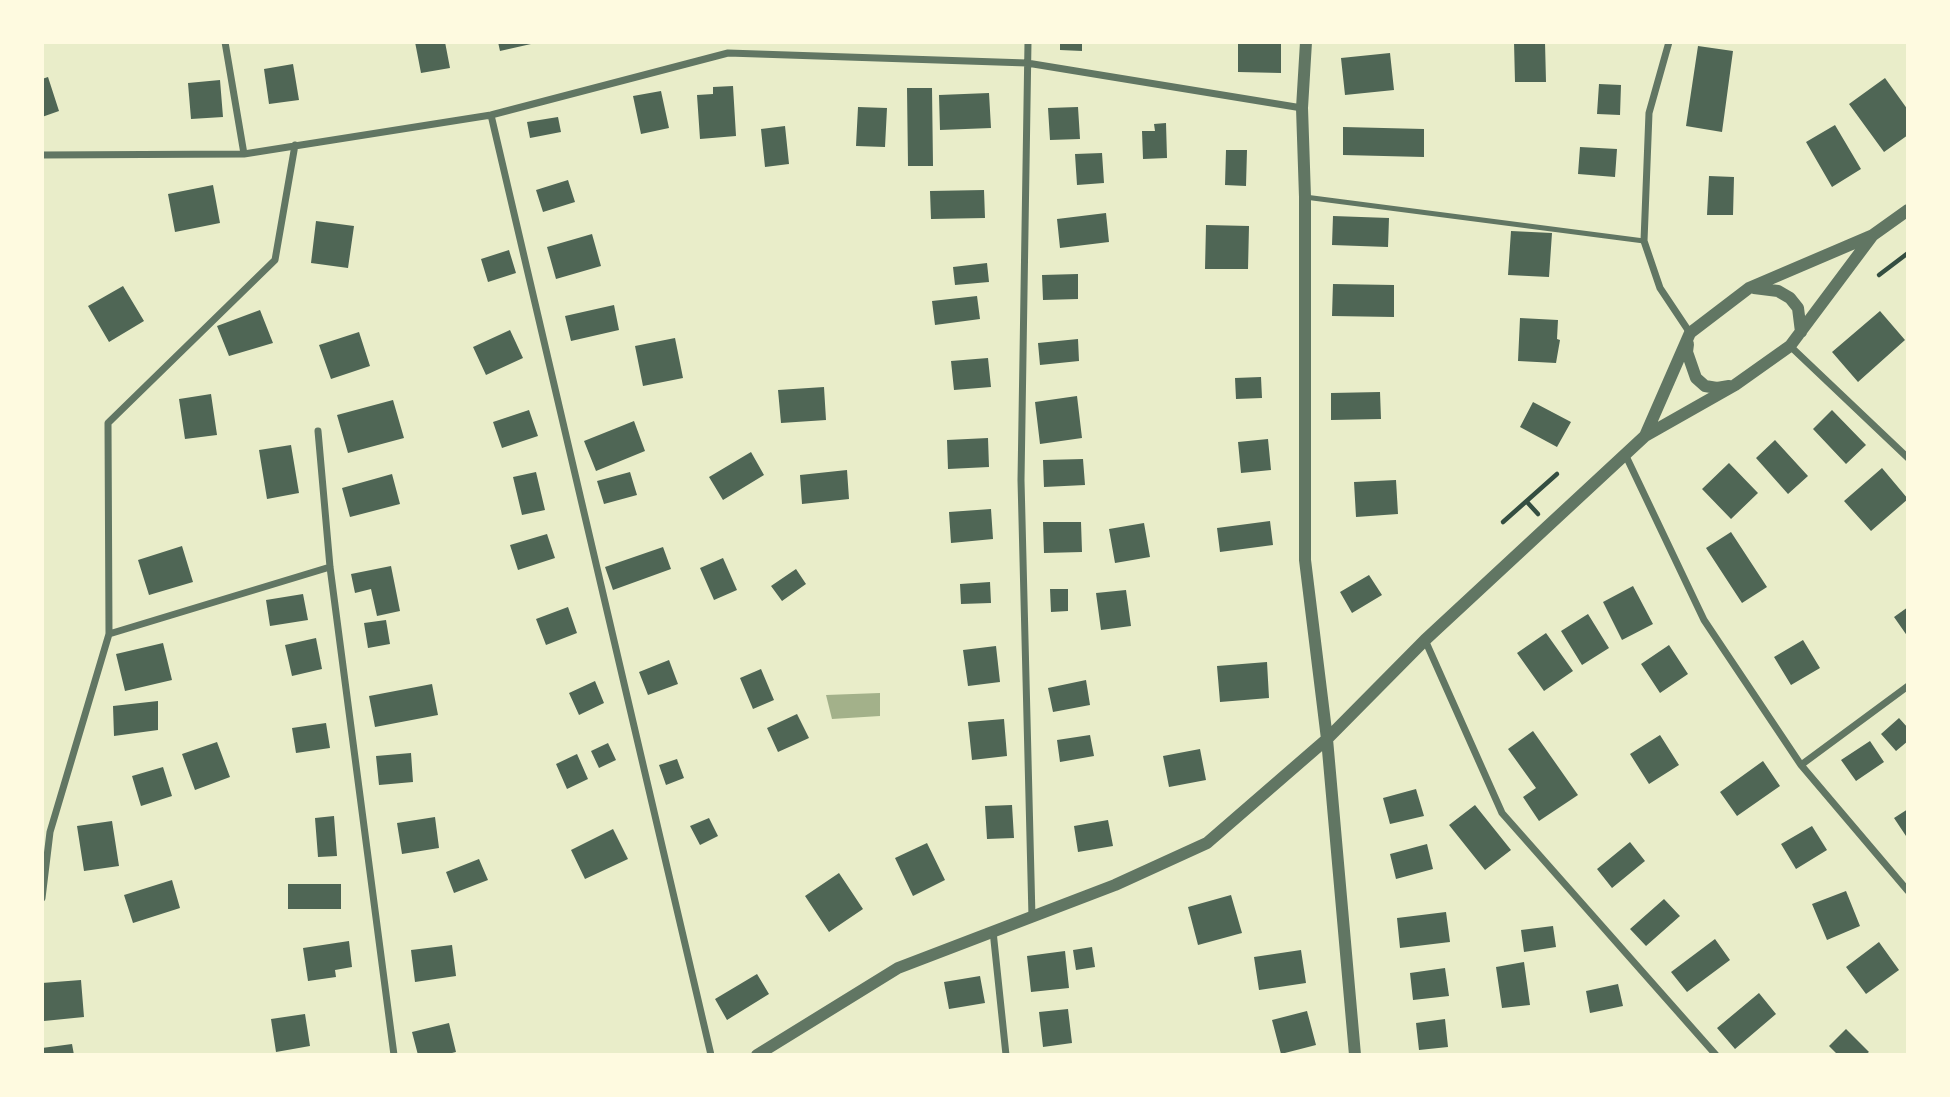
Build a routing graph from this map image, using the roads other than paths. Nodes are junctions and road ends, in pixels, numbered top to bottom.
1 (225, 42) edge
2 (1028, 42) edge
3 (1306, 42) edge
4 (1669, 42) edge
5 (1027, 63) junction
6 (1302, 108) junction
7 (491, 115) junction
8 (295, 145) junction
9 (244, 154) junction
10 (42, 155) edge
11 (1305, 197) junction
12 (1908, 210) edge
13 (1872, 235) junction
14 (1644, 241) junction
15 (1749, 288) junction
16 (1690, 333) junction
17 (1801, 333) junction
18 (1790, 346) junction
19 (1735, 386) junction
20 (318, 431) dead end
21 (1645, 436) junction
22 (1625, 454) junction
23 (1908, 458) edge
24 (330, 567) junction
25 (109, 634) junction
26 (1425, 640) junction
27 (1908, 686) edge
28 (1326, 739) junction
29 (1801, 765) junction
30 (43, 874) edge
31 (1908, 891) edge
32 (42, 898) edge
33 (1031, 917) junction
34 (993, 931) junction
35 (1705, 1041) junction
36 (394, 1055) edge
37 (711, 1055) edge
38 (757, 1055) edge
39 (1006, 1055) edge
40 (1355, 1055) edge
41 (1706, 1055) edge
42 (1716, 1055) edge

1 - 9 street
2 - 5 street
3 - 6 street
4 - 14 street
5 - 6 street
5 - 7 street
5 - 33 street
6 - 11 street
7 - 8 street
7 - 37 street
8 - 9 street
8 - 25 street
9 - 10 street
11 - 14 lane
11 - 28 street
12 - 13 street
13 - 15 street
13 - 17 street
14 - 16 street
15 - 16 street
15 - 17 street
16 - 19 street
16 - 21 street
17 - 18 street
18 - 19 street
18 - 23 street
19 - 21 street
20 - 24 street
21 - 22 street
22 - 26 street
22 - 29 street
24 - 25 street
24 - 36 street
25 - 30 street
26 - 28 street
26 - 35 street
27 - 29 street
28 - 33 street
28 - 40 street
29 - 31 street
30 - 32 street
33 - 34 street
34 - 38 street
34 - 39 street
35 - 41 street
35 - 42 street

